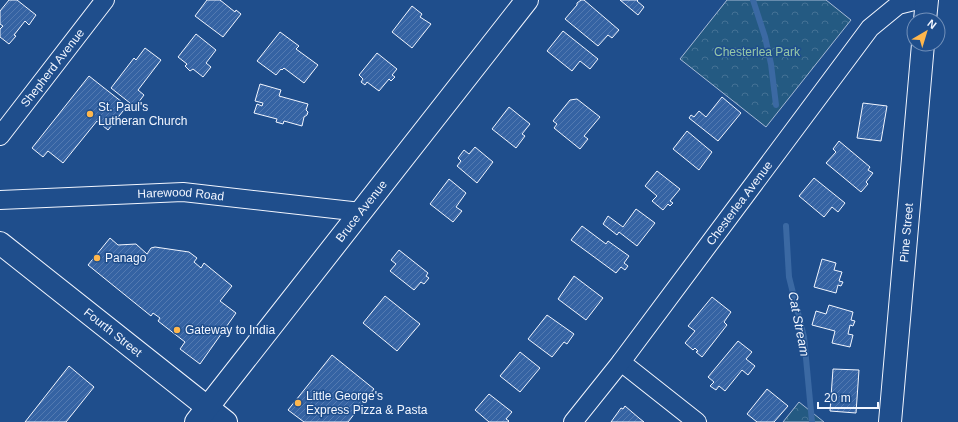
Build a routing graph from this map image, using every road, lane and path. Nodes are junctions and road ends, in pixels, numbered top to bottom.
1 (105, 0) edge
2 (527, 0) edge
3 (918, 0) edge
4 (927, 0) edge
5 (926, 12) edge
6 (922, 52) edge
7 (0, 136) edge
8 (0, 200) edge
9 (361, 212) junction
10 (0, 243) edge
11 (621, 362) junction
12 (202, 415) edge
13 (226, 422) edge
14 (573, 422) edge
15 (697, 422) edge
16 (890, 422) edge

1 - 7 street, Shepherd Avenue
2 - 9 street, Bruce Avenue
3 - 11 street, Chesterlea Avenue
4 - 5 street
6 - 16 street, Pine Street
8 - 9 street, Harewood Road
9 - 12 street, Bruce Avenue
10 - 12 street, Fourth Street
11 - 14 street, Chesterlea Avenue
11 - 15 street
12 - 13 street, Fourth Street

